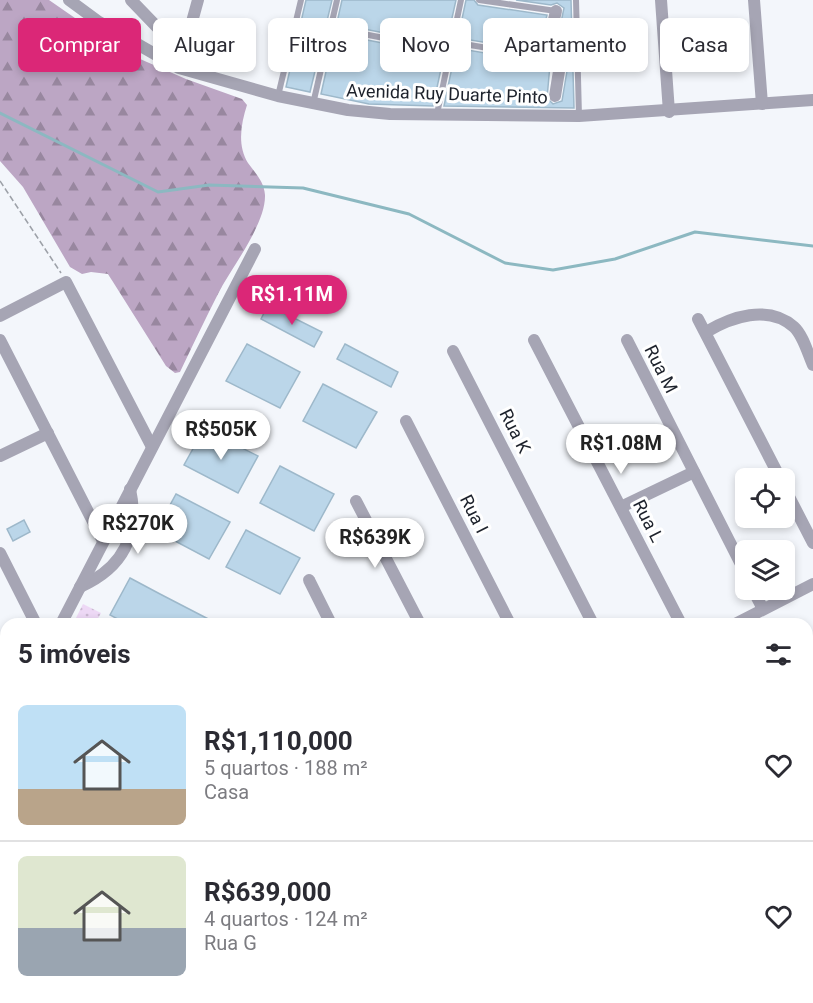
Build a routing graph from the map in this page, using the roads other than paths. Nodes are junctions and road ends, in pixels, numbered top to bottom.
1 (69, 0) edge
2 (131, 0) edge
3 (198, 0) edge
4 (301, 0) edge
5 (337, 0) edge
6 (461, 0) edge
7 (478, 0) edge
8 (576, 0) edge
9 (661, 0) edge
10 (754, 0) edge
11 (556, 11) joint
12 (193, 18) edge
13 (457, 18) edge
14 (555, 18) edge
15 (153, 23) edge
16 (153, 53) edge
17 (193, 72) edge
18 (446, 72) edge
19 (559, 72) edge
20 (278, 96) junction
21 (555, 96) dead end
22 (813, 100) edge
23 (313, 104) junction
24 (762, 104) junction
25 (669, 112) junction
26 (437, 115) junction
27 (579, 116) junction
28 (255, 249) dead end
29 (0, 316) edge
30 (698, 320) dead end
31 (706, 332) junction
32 (0, 340) edge
33 (534, 340) dead end
34 (627, 340) dead end
35 (453, 351) dead end
36 (5, 363) edge
37 (813, 365) edge
38 (406, 421) dead end
39 (48, 433) junction
40 (152, 447) junction
41 (0, 456) edge
42 (775, 468) edge
43 (694, 472) junction
44 (130, 489) junction
45 (356, 501) dead end
46 (621, 507) junction
47 (795, 508) edge
48 (111, 527) junction
49 (131, 538) junction
50 (813, 543) edge
51 (102, 544) junction
52 (735, 552) edge
53 (0, 553) edge
54 (120, 556) junction
55 (309, 580) dead end
56 (813, 584) edge
57 (80, 587) junction
58 (758, 600) edge
59 (763, 609) junction
60 (33, 618) edge
61 (64, 618) edge
62 (329, 618) edge
63 (417, 618) edge
64 (507, 618) edge
65 (591, 618) edge
66 (678, 618) edge
67 (746, 618) edge

1 - 16 street, Avenida Ruy Duarte Pinto
2 - 15 street
3 - 12 street
4 - 20 lane
5 - 23 lane
6 - 13 lane
7 - 11 lane
8 - 27 lane
9 - 25 street
10 - 24 street
11 - 14 street
17 - 20 street, Avenida Ruy Duarte Pinto
18 - 26 lane
19 - 21 street
20 - 23 street, Avenida Ruy Duarte Pinto
22 - 24 street, Avenida Ruy Duarte Pinto
23 - 26 street, Avenida Ruy Duarte Pinto
24 - 25 street, Avenida Ruy Duarte Pinto
25 - 27 street, Avenida Ruy Duarte Pinto
26 - 27 street, Avenida Ruy Duarte Pinto
28 - 40 street
29 - 40 street
30 - 31 street
31 - 37 street
31 - 42 street
32 - 36 street
33 - 46 street, Rua L
34 - 43 street, Rua M
35 - 65 street, Rua K
36 - 39 street
38 - 64 street, Rua I
39 - 41 street
39 - 51 street
40 - 44 street
43 - 46 street
43 - 52 street, Rua M
44 - 48 street
44 - 49 street
45 - 63 street
46 - 66 street, Rua L
47 - 50 street
48 - 49 street
48 - 51 street
49 - 54 street
51 - 54 street
51 - 57 street
53 - 60 street
54 - 57 street
55 - 62 street
56 - 59 street
57 - 61 street
58 - 59 street
59 - 67 street

